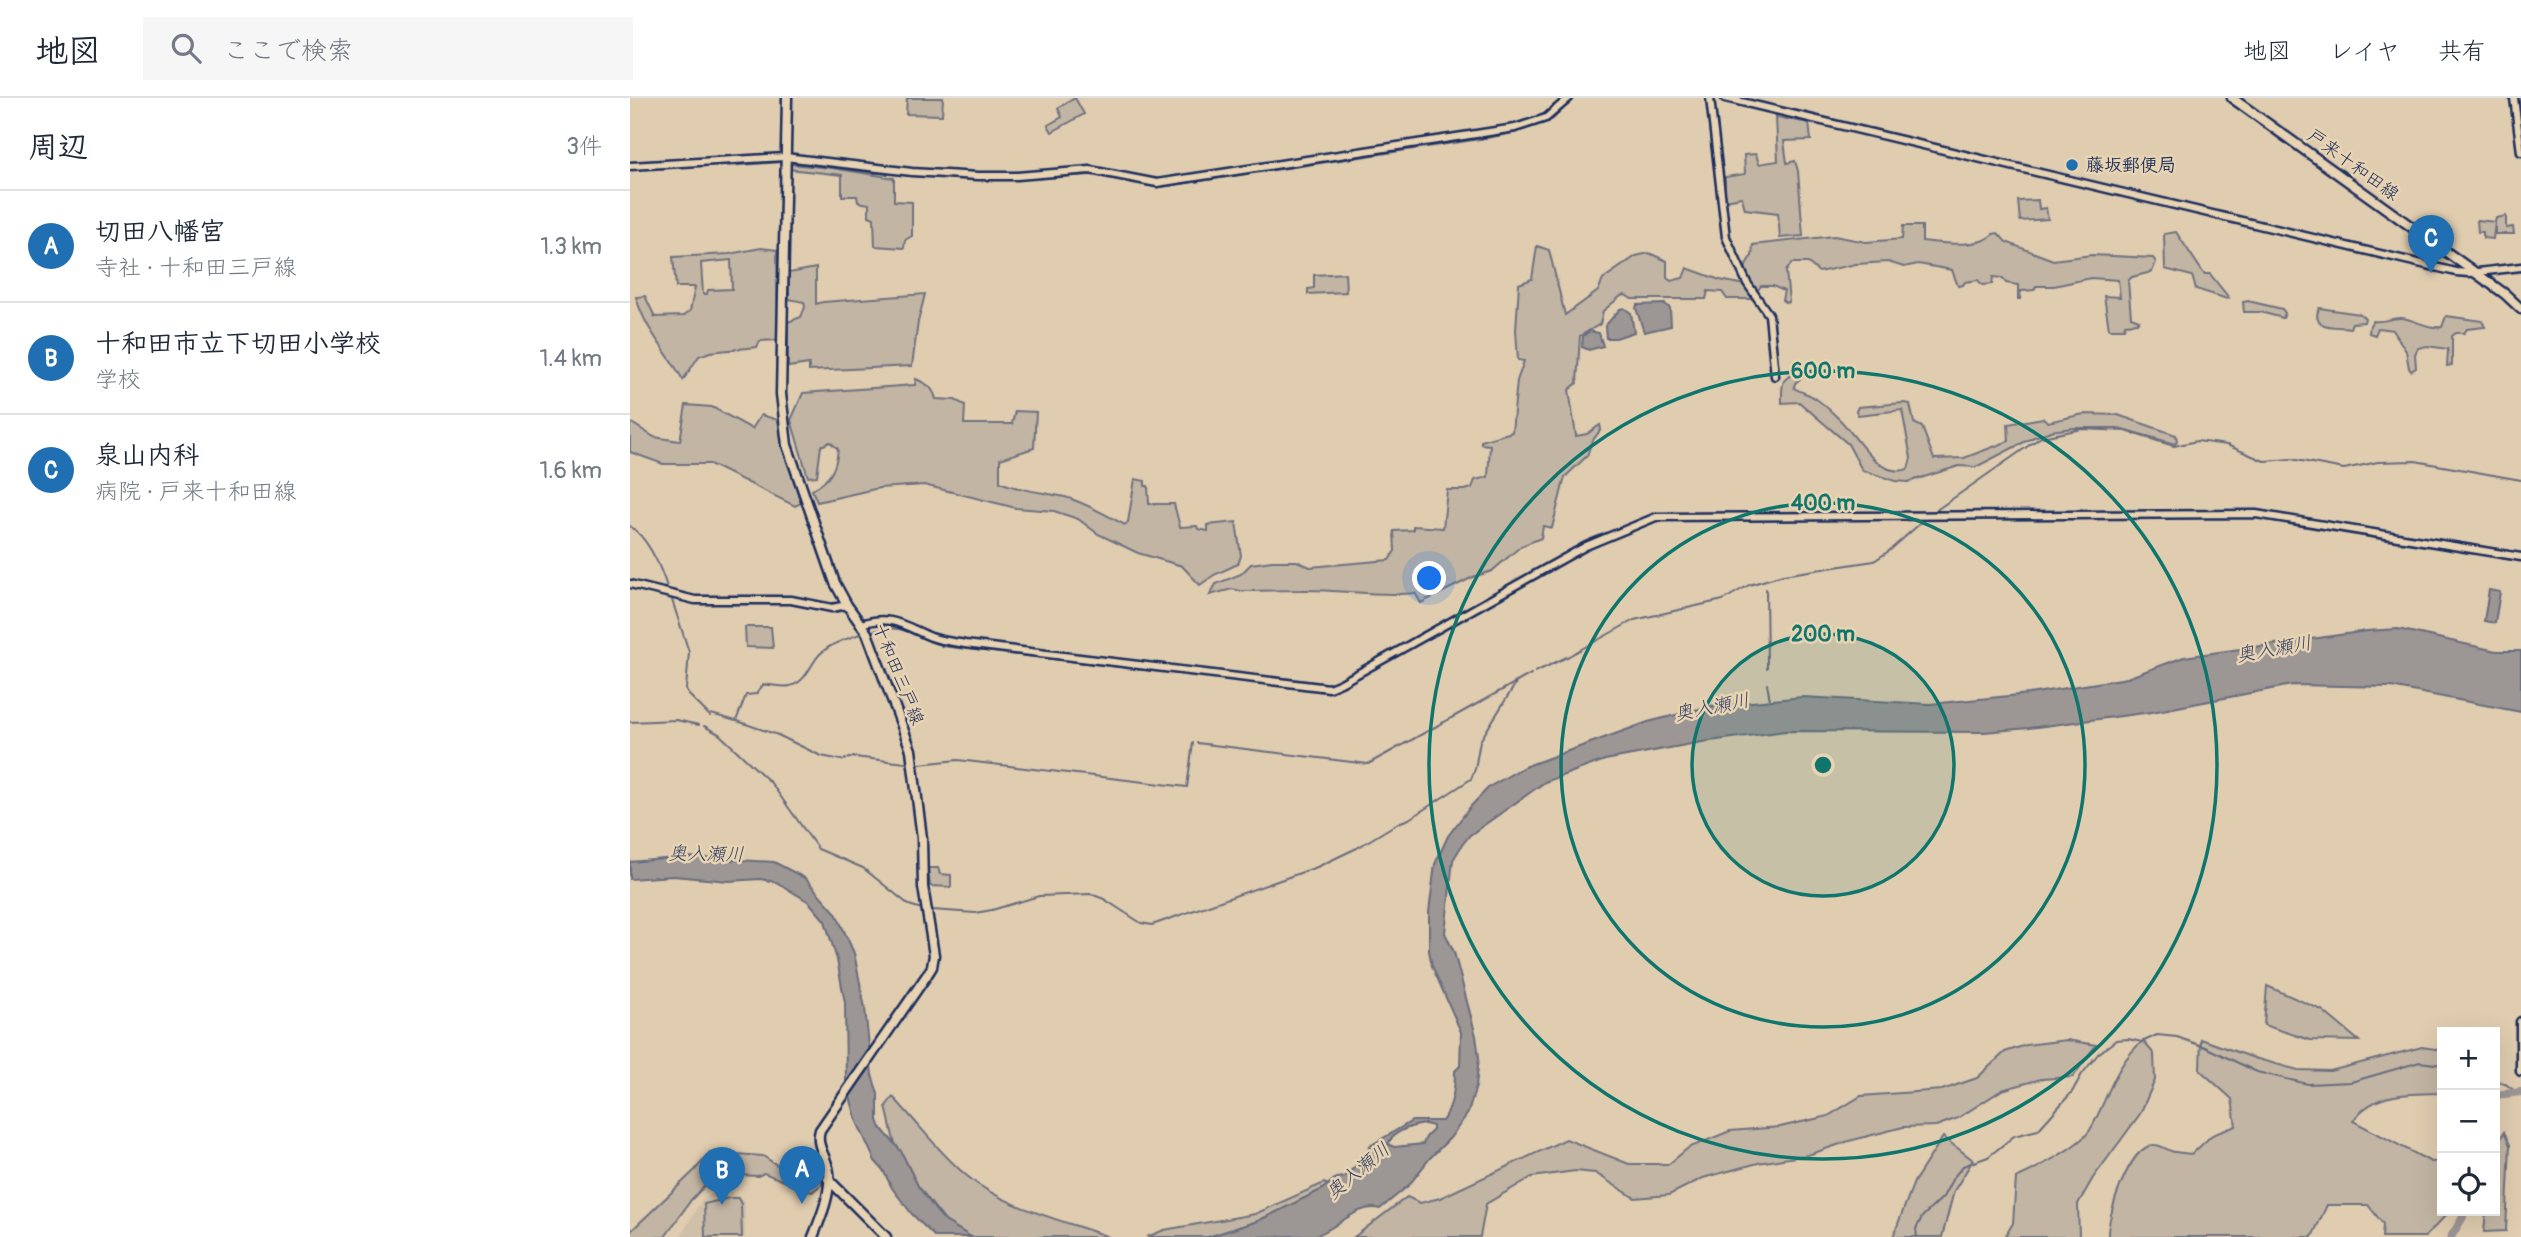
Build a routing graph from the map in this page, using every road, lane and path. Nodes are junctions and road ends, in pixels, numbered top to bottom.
1 (788, 98) edge
2 (1569, 98) edge
3 (1710, 98) edge
4 (1725, 98) edge
5 (2232, 98) edge
6 (2514, 98) edge
7 (2521, 152) edge
8 (785, 157) junction
9 (630, 166) edge
10 (2521, 267) edge
11 (2474, 272) junction
12 (2521, 309) edge
13 (1775, 376) dead end
14 (2521, 557) edge
15 (630, 584) edge
16 (847, 605) junction
17 (861, 624) junction
18 (2521, 1022) edge
19 (2521, 1072) edge
20 (828, 1179) junction
21 (813, 1237) edge
22 (886, 1237) edge

1 - 8 main road, 十和田三戸線
2 - 8 street
3 - 13 street
4 - 11 street
5 - 11 main road, 戸来十和田線
6 - 7 street
8 - 9 street
8 - 16 main road, 十和田三戸線
10 - 11 street
11 - 12 main road, 戸来十和田線
14 - 17 street
15 - 16 street
16 - 17 main road, 十和田三戸線
17 - 20 main road, 十和田三戸線
18 - 19 main road
20 - 21 main road, 十和田三戸線
20 - 22 main road

